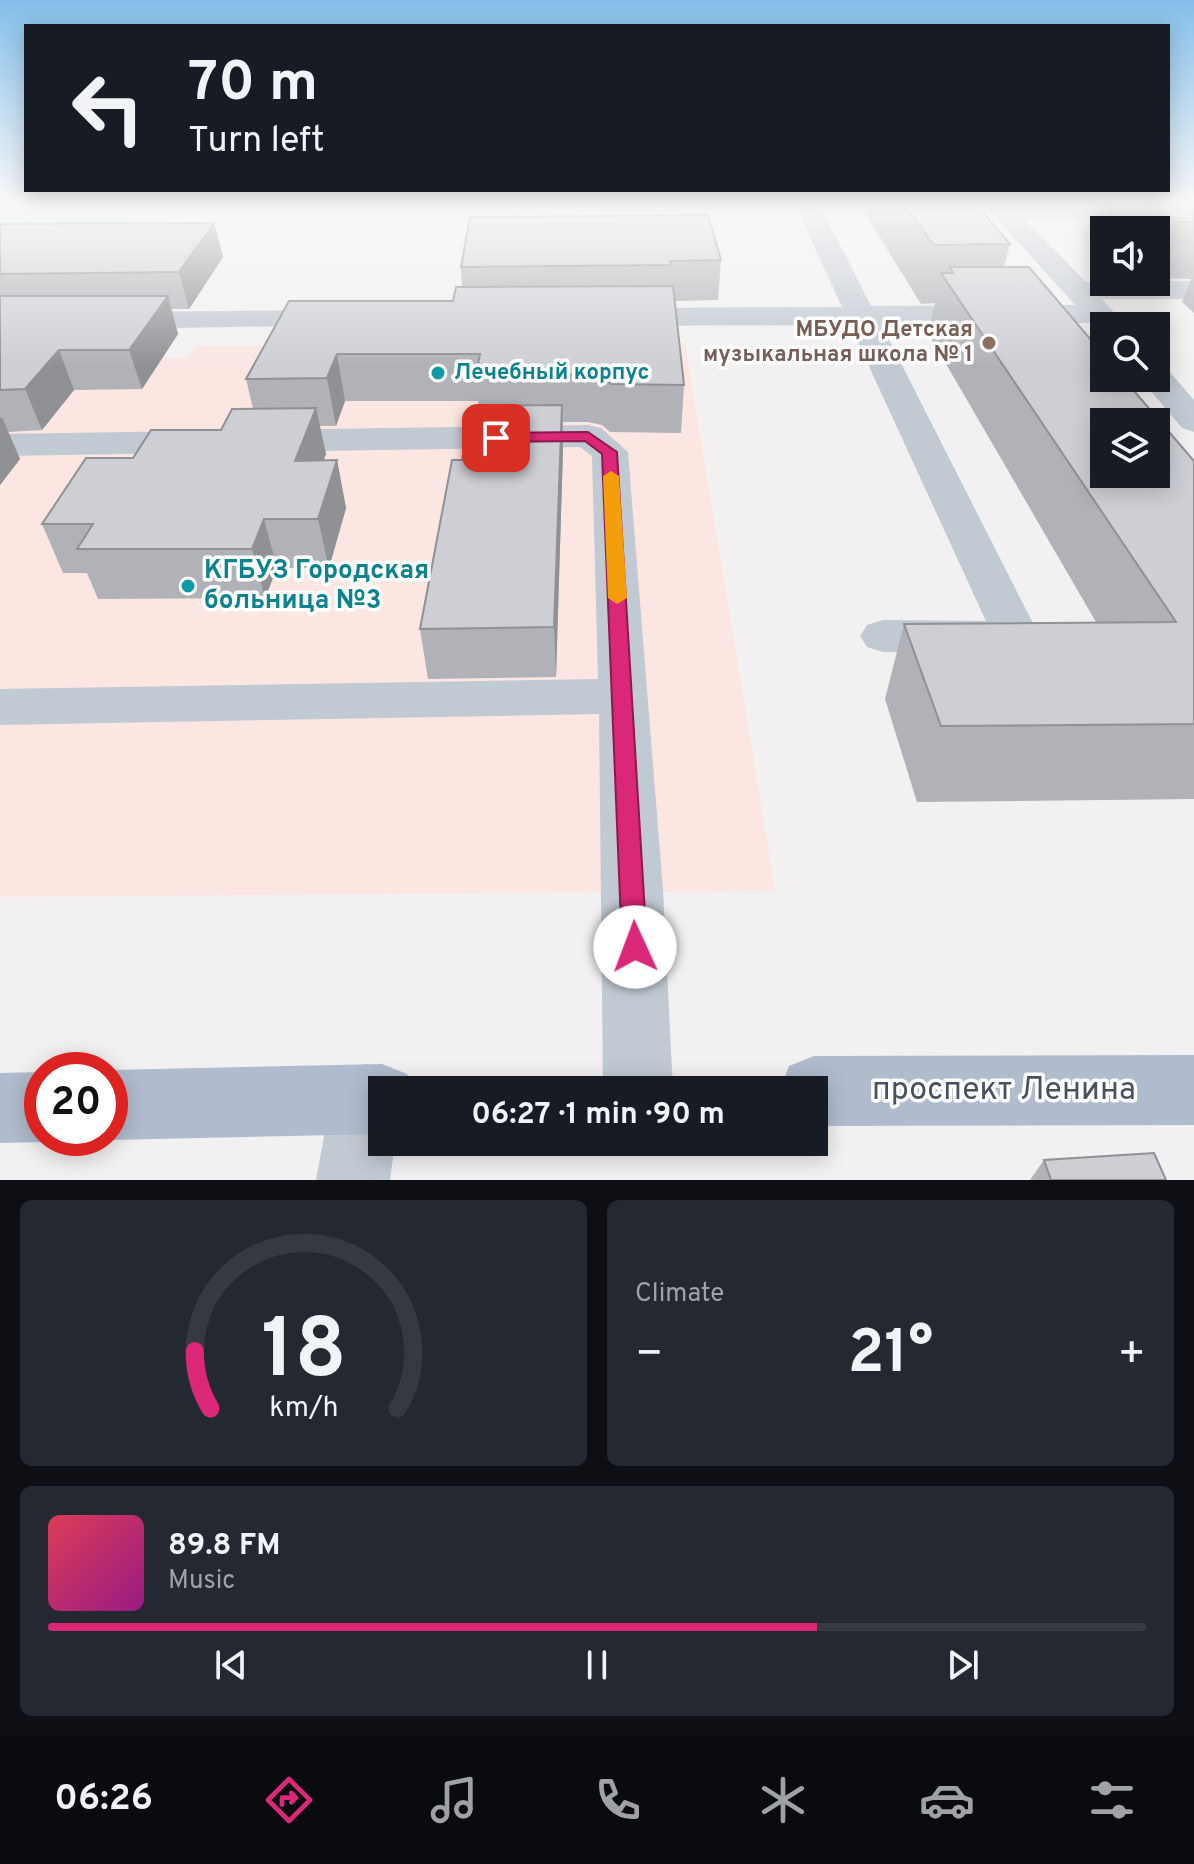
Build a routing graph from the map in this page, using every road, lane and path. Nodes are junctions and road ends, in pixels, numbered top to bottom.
1 (833, 257) edge
2 (1047, 257) edge
3 (1194, 290) edge
4 (1079, 291) junction
5 (1099, 312) edge
6 (862, 316) junction
7 (597, 317) edge
8 (364, 319) edge
9 (1090, 320) edge
10 (0, 322) edge
11 (1169, 392) edge
12 (1194, 421) edge
13 (0, 445) edge
14 (883, 636) dead end
15 (623, 696) junction
16 (0, 707) edge
17 (637, 1076) edge
18 (1194, 1090) edge
19 (828, 1091) edge
20 (368, 1099) edge
21 (128, 1105) edge
22 (24, 1107) edge
23 (0, 1108) edge
24 (368, 1122) edge
25 (353, 1180) edge

1 - 6 street
2 - 4 street
3 - 4 street
4 - 5 street
6 - 7 street
6 - 9 street
6 - 14 street
8 - 10 street
11 - 12 street
13 - 15 street
15 - 16 street
15 - 17 street
18 - 19 main road, проспект Ленина
20 - 21 main road
22 - 23 main road
24 - 25 street

